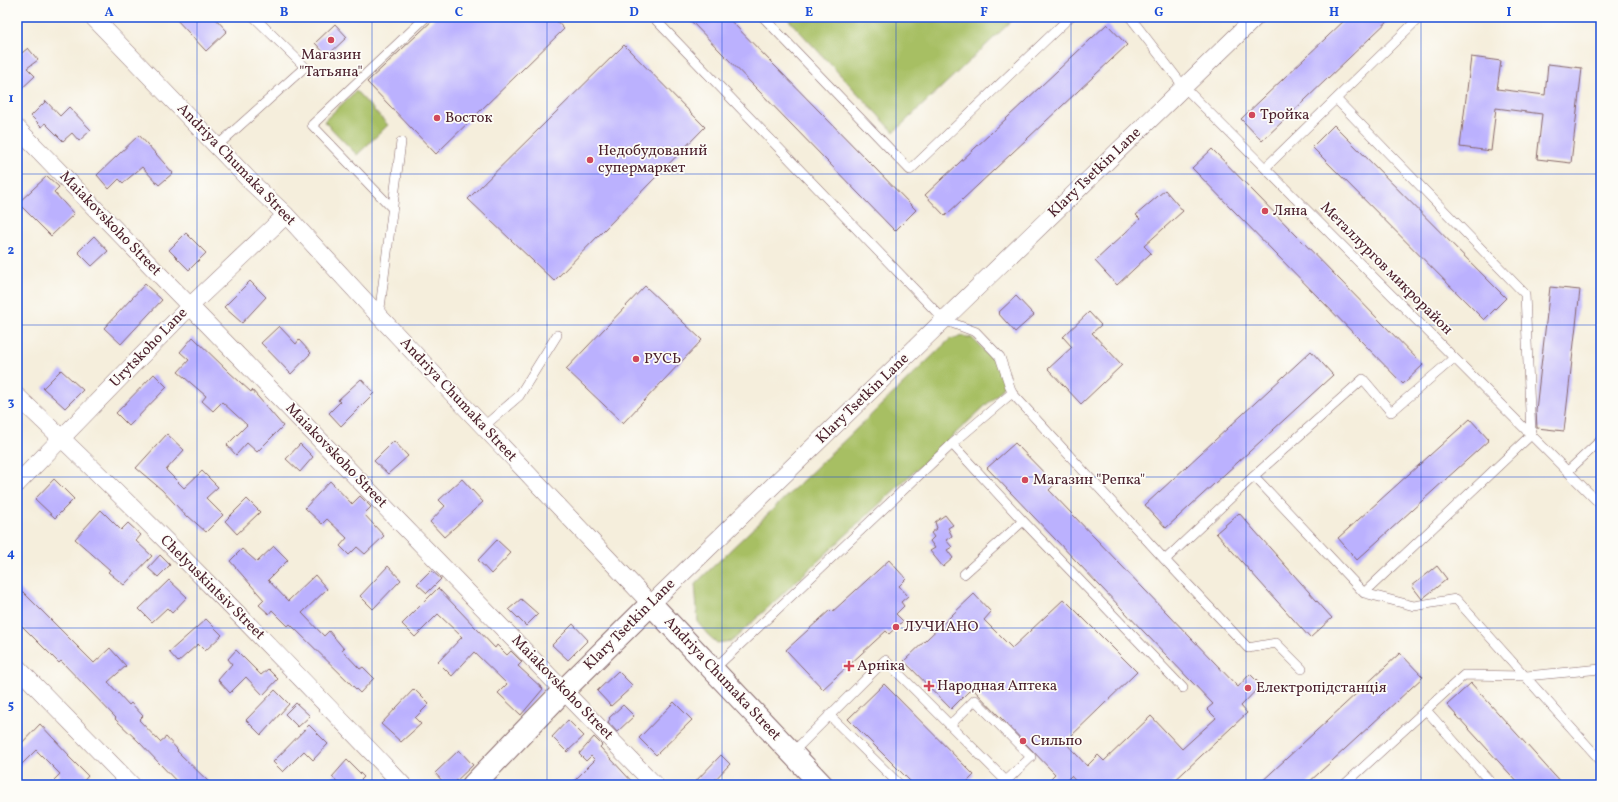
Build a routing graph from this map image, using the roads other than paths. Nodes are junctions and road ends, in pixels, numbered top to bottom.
1 (93, 17) edge
2 (254, 17) edge
3 (426, 17) edge
4 (653, 17) edge
5 (763, 17) edge
6 (1070, 17) edge
7 (1130, 17) edge
8 (1256, 17) edge
9 (1420, 17) edge
10 (1184, 87) junction
11 (1336, 99) junction
12 (17, 128) edge
13 (401, 142) dead end
14 (217, 146) junction
15 (1265, 168) junction
16 (392, 208) junction
17 (286, 215) junction
18 (190, 306) junction
19 (379, 316) junction
20 (944, 320) junction
21 (557, 335) dead end
22 (1454, 358) junction
23 (1012, 393) junction
24 (17, 396) edge
25 (484, 427) junction
26 (1531, 435) junction
27 (62, 439) junction
28 (1601, 440) edge
29 (952, 444) junction
30 (1568, 471) junction
31 (1254, 476) junction
32 (17, 484) edge
33 (1601, 505) edge
34 (1023, 521) junction
35 (1165, 560) junction
36 (964, 574) dead end
37 (1364, 593) junction
38 (651, 604) junction
39 (17, 667) edge
40 (1302, 669) dead end
41 (1601, 669) edge
42 (713, 670) junction
43 (1526, 676) junction
44 (1183, 688) dead end
45 (564, 690) junction
46 (1426, 710) junction
47 (829, 715) junction
48 (950, 725) junction
49 (792, 753) junction
50 (1601, 761) edge
51 (1004, 783) edge
52 (132, 785) edge
53 (404, 785) edge
54 (473, 785) edge
55 (655, 785) edge
56 (822, 785) edge
57 (900, 785) edge
58 (1344, 785) edge
59 (1493, 785) edge

1 - 14 street, Andriya Chumaka Street
2 - 14 lane
3 - 16 lane
4 - 20 lane
5 - 6 lane
7 - 10 lane, Металлургов микрорайон
8 - 10 street, Klary Tsetkin Lane
9 - 11 lane
10 - 15 lane, Металлургов микрорайон
10 - 20 street, Klary Tsetkin Lane
11 - 15 lane
11 - 26 lane
12 - 18 street, Maiakovskoho Street
13 - 16 lane
14 - 17 street, Andriya Chumaka Street
15 - 22 lane, Металлургов микрорайон
16 - 19 lane
17 - 18 street, Urytskoho Lane
17 - 19 street, Andriya Chumaka Street
18 - 27 street, Urytskoho Lane
18 - 45 street, Maiakovskoho Street
19 - 25 street, Andriya Chumaka Street
20 - 23 lane
20 - 38 street, Klary Tsetkin Lane
21 - 25 lane
22 - 26 lane, Металлургов микрорайон
22 - 31 lane
23 - 29 lane
23 - 35 lane
24 - 27 street, Chelyuskintsiv Street
25 - 38 street, Andriya Chumaka Street
26 - 30 lane, Металлургов микрорайон
26 - 37 lane
27 - 32 street, Urytskoho Lane
27 - 53 street, Chelyuskintsiv Street
28 - 30 lane
29 - 34 lane
29 - 42 lane
30 - 33 lane, Металлургов микрорайон
31 - 35 lane
31 - 37 lane
34 - 36 lane
34 - 44 lane
35 - 40 lane
37 - 43 lane
38 - 42 street, Andriya Chumaka Street
38 - 45 street, Klary Tsetkin Lane
39 - 52 street
41 - 43 lane
42 - 49 street, Andriya Chumaka Street
43 - 46 lane
43 - 50 lane
45 - 54 street, Klary Tsetkin Lane
45 - 55 street, Maiakovskoho Street
46 - 58 lane
46 - 59 lane
47 - 48 lane
47 - 49 lane
47 - 57 lane
48 - 51 lane
48 - 51 lane
49 - 56 street, Andriya Chumaka Street

